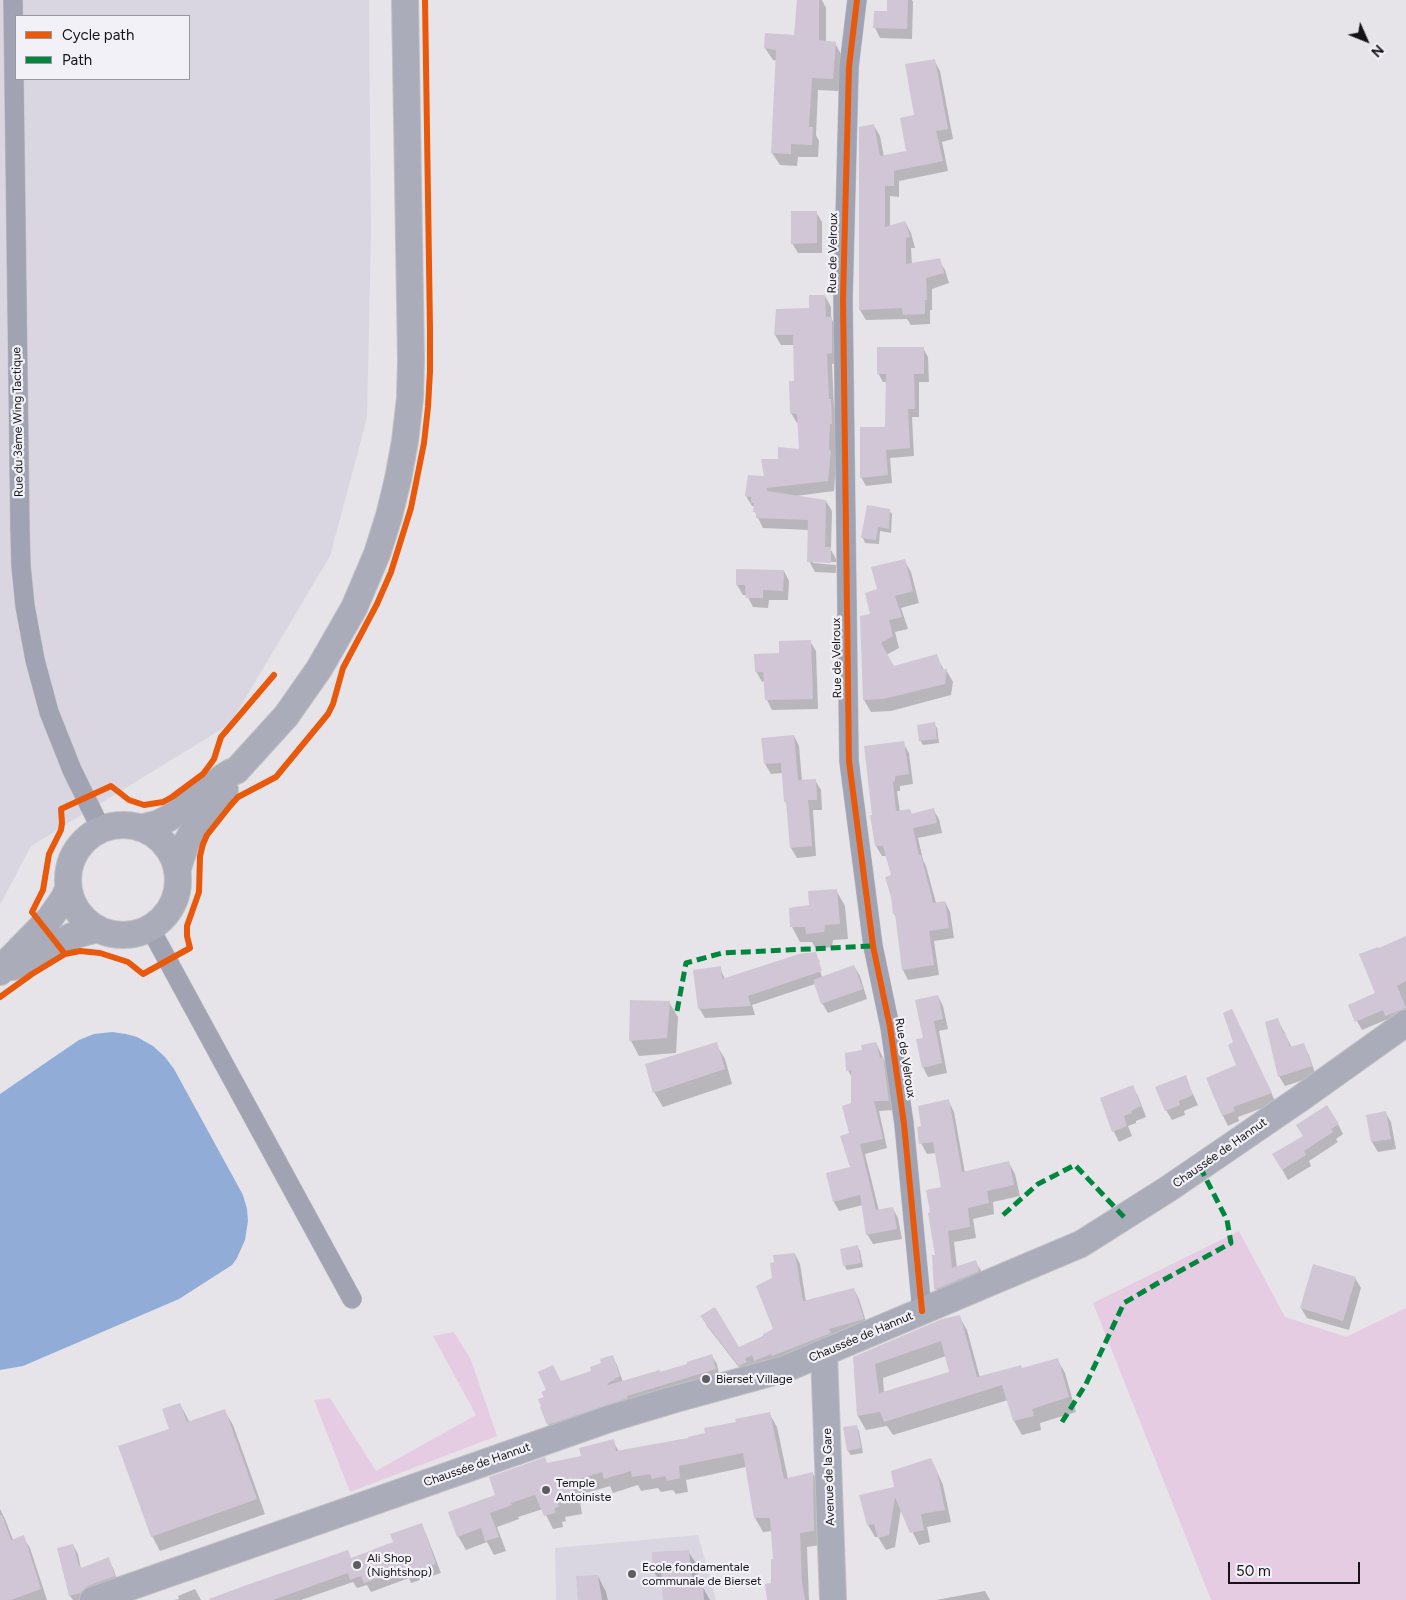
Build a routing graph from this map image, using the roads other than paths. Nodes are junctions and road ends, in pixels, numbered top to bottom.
1 (13, 0) edge
2 (405, 0) edge
3 (857, 0) edge
4 (236, 771) junction
5 (140, 828) junction
6 (101, 829) junction
7 (177, 871) junction
8 (68, 889) junction
9 (150, 928) junction
10 (97, 929) junction
11 (3, 969) edge
12 (1406, 1023) edge
13 (352, 1299) dead end
14 (922, 1311) junction
15 (824, 1353) junction
16 (93, 1600) edge
17 (834, 1600) edge

1 - 6 street, Rue du 3ème Wing Tactique
2 - 4 street
3 - 14 street, Rue de Velroux
4 - 5 street
4 - 7 street
5 - 6 street
5 - 7 street
6 - 8 street
7 - 9 street
8 - 10 street
8 - 11 street
9 - 10 street
9 - 13 street
10 - 11 street
12 - 14 street, Chaussée de Hannut
14 - 15 street, Chaussée de Hannut
15 - 16 street, Chaussée de Hannut
15 - 17 street, Avenue de la Gare

